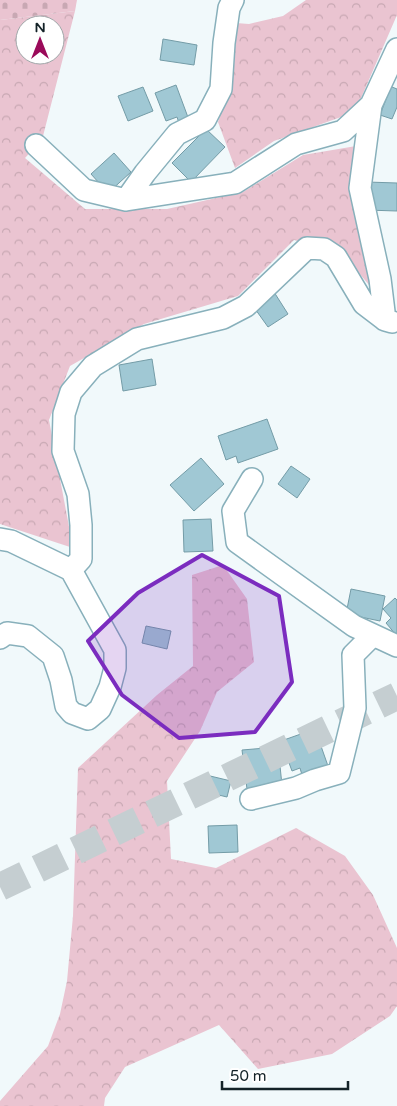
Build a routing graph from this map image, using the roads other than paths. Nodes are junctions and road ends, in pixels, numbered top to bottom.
1 (232, 0) edge
2 (397, 49) edge
3 (371, 105) junction
4 (36, 145) dead end
5 (126, 200) junction
6 (391, 322) edge
7 (252, 479) dead end
8 (0, 539) edge
9 (71, 570) junction
10 (373, 634) junction
11 (0, 638) edge
12 (397, 646) edge
13 (251, 799) dead end

1 - 5 street
2 - 3 street
3 - 5 street
3 - 6 street
4 - 5 street
6 - 9 street
7 - 10 street
8 - 9 street
9 - 11 street
10 - 12 street
10 - 13 street

